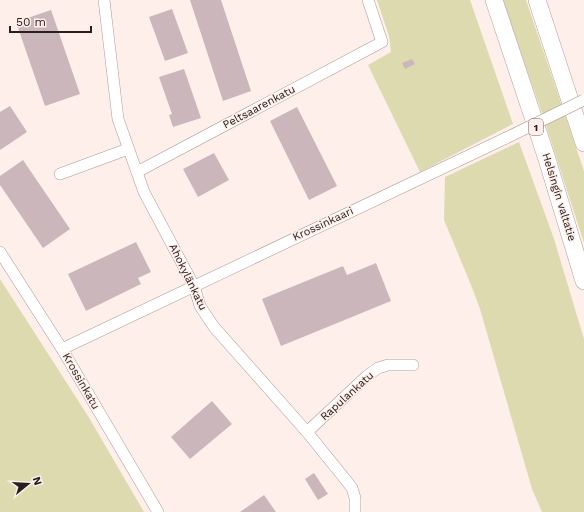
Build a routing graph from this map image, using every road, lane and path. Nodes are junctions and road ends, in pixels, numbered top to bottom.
1 (104, 0) edge
2 (368, 0) edge
3 (494, 0) edge
4 (537, 0) edge
5 (584, 100) edge
6 (584, 143) edge
7 (128, 149) junction
8 (137, 172) junction
9 (60, 174) dead end
10 (0, 252) edge
11 (584, 282) edge
12 (194, 286) junction
13 (62, 349) junction
14 (413, 365) dead end
15 (307, 432) junction
16 (158, 512) edge
17 (355, 512) edge

1 - 7 street, Ahokylänkatu
2 - 8 street, Peltsaarenkatu
3 - 11 highway, Helsingin valtatie / 1
4 - 6 highway
5 - 12 street, Krossinkaari, bridge
7 - 8 street, Ahokylänkatu
7 - 9 street
8 - 12 street, Ahokylänkatu
10 - 13 street, Krossinkatu
12 - 13 street, Krossinkaari
12 - 15 street, Ahokylänkatu
13 - 16 street, Krossinkatu
14 - 15 street, Rapulankatu
15 - 17 street, Ahokylänkatu

